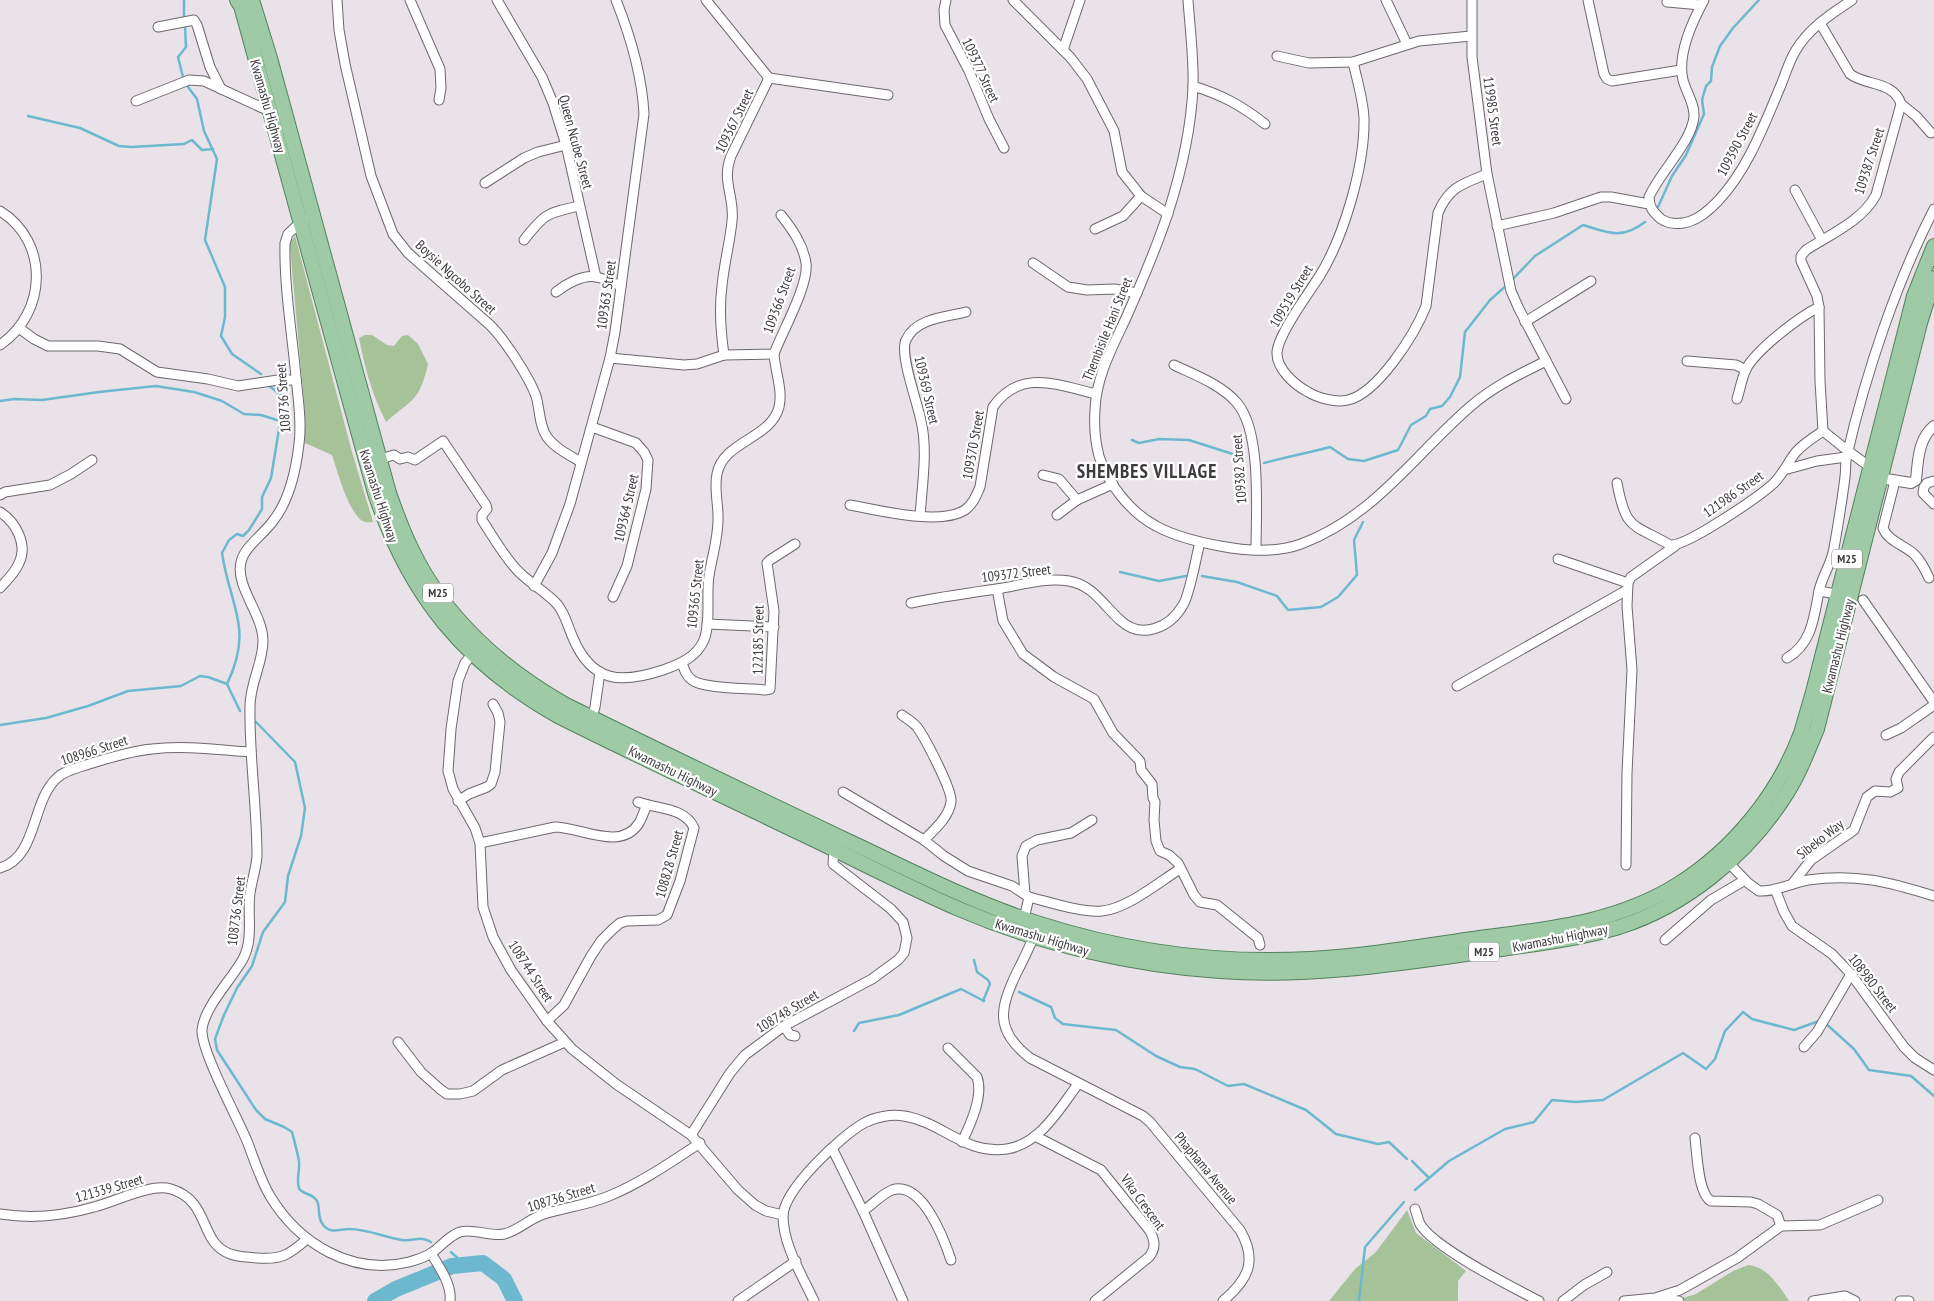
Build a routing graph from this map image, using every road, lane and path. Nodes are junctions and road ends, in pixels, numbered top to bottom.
1 (237, 0) edge
2 (252, 0) edge
3 (337, 0) edge
4 (410, 0) edge
5 (497, 0) edge
6 (616, 0) edge
7 (706, 0) edge
8 (946, 0) edge
9 (1013, 0) edge
10 (1080, 0) edge
11 (1188, 0) edge
12 (1386, 0) edge
13 (1472, 0) edge
14 (1588, 0) edge
15 (1852, 0) edge
16 (1667, 2) dead end
17 (1703, 3) edge
18 (1820, 23) junction
19 (158, 27) dead end
20 (1471, 36) junction
21 (1407, 44) junction
22 (1063, 50) junction
23 (1277, 56) dead end
24 (1353, 62) junction
25 (1681, 70) junction
26 (769, 78) junction
27 (1193, 86) junction
28 (221, 89) junction
29 (888, 94) dead end
30 (439, 100) dead end
31 (136, 101) dead end
32 (1901, 104) junction
33 (269, 111) junction
34 (1265, 124) dead end
35 (1931, 133) dead end
36 (566, 145) junction
37 (1004, 148) dead end
38 (1487, 174) junction
39 (485, 183) dead end
40 (1795, 190) dead end
41 (1141, 196) junction
42 (1649, 204) junction
43 (579, 206) junction
44 (1934, 208) edge
45 (0, 211) edge
46 (312, 212) junction
47 (1168, 214) junction
48 (781, 215) dead end
49 (301, 222) junction
50 (1497, 226) junction
51 (1095, 229) dead end
52 (524, 240) dead end
53 (1822, 240) junction
54 (1934, 246) edge
55 (1033, 263) dead end
56 (596, 277) junction
57 (1934, 278) edge
58 (1591, 281) dead end
59 (621, 286) junction
60 (556, 292) dead end
61 (1137, 293) junction
62 (1820, 307) junction
63 (966, 312) dead end
64 (1890, 312) junction
65 (1909, 315) junction
66 (1525, 322) junction
67 (19, 328) junction
68 (0, 345) edge
69 (774, 354) junction
70 (724, 356) junction
71 (610, 358) junction
72 (1546, 361) junction
73 (1687, 361) dead end
74 (1174, 365) dead end
75 (1746, 370) junction
76 (296, 380) junction
77 (1096, 394) junction
78 (1566, 399) dead end
79 (1737, 399) dead end
80 (1934, 426) edge
81 (592, 427) junction
82 (1823, 430) junction
83 (1847, 454) junction
84 (92, 460) dead end
85 (380, 460) junction
86 (581, 462) junction
87 (1870, 467) junction
88 (1784, 470) junction
89 (1043, 475) dead end
90 (1880, 478) junction
91 (1896, 481) junction
92 (1934, 481) edge
93 (1617, 483) dead end
94 (1114, 484) junction
95 (0, 495) edge
96 (1077, 500) junction
97 (1934, 504) edge
98 (850, 505) dead end
99 (0, 512) edge
100 (1057, 515) dead end
101 (920, 516) junction
102 (1200, 542) junction
103 (795, 544) dead end
104 (1674, 546) junction
105 (1256, 550) junction
106 (1558, 559) dead end
107 (1929, 578) dead end
108 (534, 586) junction
109 (1628, 587) junction
110 (0, 588) edge
111 (997, 589) junction
112 (1820, 591) junction
113 (613, 597) dead end
114 (1850, 597) junction
115 (911, 603) dead end
116 (707, 624) junction
117 (774, 627) junction
118 (477, 649) junction
119 (1787, 658) dead end
120 (682, 663) junction
121 (600, 672) junction
122 (1457, 686) dead end
123 (493, 704) dead end
124 (1934, 704) edge
125 (902, 715) dead end
126 (589, 724) junction
127 (1886, 736) dead end
128 (1934, 737) edge
129 (251, 752) junction
130 (843, 792) dead end
131 (458, 801) junction
132 (638, 802) dead end
133 (647, 806) junction
134 (1092, 820) dead end
135 (924, 840) junction
136 (480, 843) junction
137 (834, 849) junction
138 (1724, 858) junction
139 (1626, 865) dead end
140 (0, 868) edge
141 (1180, 869) junction
142 (1745, 880) junction
143 (1792, 884) junction
144 (1776, 889) junction
145 (1027, 896) junction
146 (1934, 896) edge
147 (1024, 919) junction
148 (1037, 930) junction
149 (1665, 940) dead end
150 (1260, 945) dead end
151 (1851, 974) junction
152 (547, 1021) junction
153 (784, 1026) junction
154 (795, 1036) dead end
155 (398, 1042) dead end
156 (565, 1042) junction
157 (948, 1048) dead end
158 (1804, 1048) dead end
159 (1934, 1070) edge
160 (1078, 1084) junction
161 (691, 1135) junction
162 (1035, 1136) junction
163 (1695, 1138) dead end
164 (962, 1142) junction
165 (700, 1143) junction
166 (832, 1148) junction
167 (1878, 1200) dead end
168 (1415, 1209) dead end
169 (863, 1211) junction
170 (0, 1214) edge
171 (783, 1215) junction
172 (1781, 1226) junction
173 (307, 1238) junction
174 (431, 1253) junction
175 (952, 1260) dead end
176 (796, 1261) junction
177 (1607, 1272) dead end
178 (1655, 1298) junction
179 (450, 1301) edge
180 (738, 1301) edge
181 (814, 1301) edge
182 (903, 1301) edge
183 (1095, 1301) edge
184 (1222, 1301) edge
185 (1539, 1301) edge
186 (1563, 1301) edge
187 (1624, 1301) edge
188 (1680, 1301) edge
189 (1813, 1301) edge
190 (1855, 1301) edge
191 (1900, 1301) edge
192 (1909, 1301) edge

1 - 33 main road, Kwamashu Highway / M25
2 - 46 main road, Kwamashu Highway / M25
3 - 86 street, Boysie Ngcobo Street
4 - 30 street
5 - 36 street, Queen Ncube Street
6 - 59 street, 109363 Street
7 - 26 street
8 - 37 street, 109377 Street
9 - 22 street
10 - 22 street
11 - 27 street, Thembisile Hani Street
12 - 21 street
13 - 20 street, 119985 Street
14 - 25 street
15 - 18 street, 109390 Street
16 - 17 street
17 - 25 street
18 - 32 street
18 - 42 street, 109390 Street
19 - 28 street
20 - 21 street
20 - 38 street, 119985 Street
21 - 24 street
22 - 41 street
23 - 24 street
24 - 38 street, 109519 Street
25 - 42 street
26 - 29 street, 109367 Street
26 - 70 street, 109367 Street
27 - 34 street
27 - 47 street, Thembisile Hani Street
28 - 31 street
28 - 33 street
32 - 35 street
32 - 53 street, 109387 Street
33 - 49 main road, Kwamashu Highway / M25
36 - 39 street
36 - 43 street, Queen Ncube Street
38 - 50 street, 119985 Street
40 - 53 street
41 - 47 street
41 - 51 street
42 - 50 street
43 - 52 street
43 - 56 street, Queen Ncube Street
44 - 64 street
45 - 67 street
46 - 49 street, 108736 Street
46 - 85 main road, Kwamashu Highway / M25
47 - 61 street, Thembisile Hani Street
48 - 69 street, 109366 Street
49 - 76 street, 108736 Street
49 - 118 main road, Kwamashu Highway / M25
50 - 66 street, 119985 Street
53 - 62 street, 109387 Street
54 - 65 main road, Kwamashu Highway / M25
55 - 61 street
56 - 59 street
56 - 60 street
57 - 90 main road, Kwamashu Highway / M25
58 - 66 street
59 - 71 street, 109363 Street
61 - 77 street, Thembisile Hani Street
62 - 75 street
62 - 82 street, 109387 Street
63 - 101 street, 109369 Street
64 - 65 street
64 - 83 street
65 - 87 main road, Kwamashu Highway / M25
66 - 72 street, 119985 Street
67 - 68 street
67 - 76 street
69 - 70 street, 109366 Street
69 - 116 street, 109365 Street
70 - 71 street, 109366 Street
71 - 81 street, 109363 Street
72 - 78 street, 119985 Street
72 - 105 street, Thembisile Hani Street
73 - 75 street
74 - 105 street, 109382 Street
75 - 79 street
76 - 129 street, 108736 Street
77 - 94 street, Thembisile Hani Street
77 - 101 street, 109370 Street
80 - 91 street
81 - 86 street, 109363 Street
81 - 113 street, 109364 Street
82 - 83 street
82 - 88 street, 121986 Street
83 - 87 street
83 - 88 street
83 - 112 street
84 - 95 street
85 - 108 street, 109365 Street
85 - 118 main road, Kwamashu Highway / M25
86 - 108 street, 109363 Street
87 - 114 main road, Kwamashu Highway / M25
88 - 104 street, 121986 Street
89 - 96 street
90 - 91 street
90 - 114 main road, Kwamashu Highway / M25
91 - 107 street
92 - 97 street
93 - 104 street
94 - 96 street
94 - 102 street, Thembisile Hani Street
96 - 100 street
98 - 101 street, 109370 Street
99 - 110 street
102 - 105 street, Thembisile Hani Street
102 - 111 street, 109372 Street
103 - 117 street, 122185 Street
104 - 109 street, 121986 Street
106 - 109 street
108 - 121 street, 109365 Street
109 - 122 street, 121986 Street
109 - 139 street
111 - 115 street, 109372 Street
111 - 141 street
112 - 114 street
112 - 119 street
114 - 124 street
114 - 138 main road, Kwamashu Highway / M25
116 - 117 street
116 - 120 street, 109365 Street
117 - 120 street, 122185 Street
118 - 126 main road, Kwamashu Highway / M25
118 - 131 street, 108744 Street
120 - 121 street, 109365 Street
121 - 126 street
123 - 131 street
124 - 127 street
125 - 135 street
126 - 137 main road, Kwamashu Highway / M25
126 - 147 main road, Kwamashu Highway / M25
128 - 143 street, Sibeko Way
129 - 140 street, 108966 Street
129 - 173 street, 108736 Street
130 - 135 street
131 - 136 street, 108744 Street
132 - 133 street
133 - 136 street
133 - 152 street, 108828 Street
134 - 145 street
135 - 145 street
136 - 152 street, 108744 Street
137 - 148 main road, Kwamashu Highway / M25
137 - 153 street, 108748 Street
138 - 142 street
138 - 148 main road, Kwamashu Highway / M25
141 - 145 street
141 - 150 street
142 - 144 street
142 - 149 street
143 - 144 street
143 - 146 street
144 - 151 street, 108980 Street
145 - 147 street
147 - 148 main road, Kwamashu Highway / M25
148 - 160 street, Phaphama Avenue
151 - 158 street
151 - 159 street, 108980 Street
152 - 156 street, 108744 Street
153 - 154 street
153 - 161 street, 108748 Street
155 - 156 street
156 - 161 street, 108744 Street
157 - 164 street
160 - 162 street
160 - 184 street, Phaphama Avenue
161 - 165 street, 108744 Street
162 - 164 street
162 - 183 street, Vika Crescent
163 - 172 street
164 - 166 street
165 - 171 street, 108744 Street
165 - 174 street, 108736 Street
166 - 169 street
166 - 171 street
167 - 172 street
168 - 185 street
169 - 175 street
169 - 182 street
170 - 173 street, 121339 Street
171 - 176 street
172 - 178 street
173 - 174 street, 108736 Street
174 - 179 street
176 - 180 street
176 - 181 street
177 - 186 street
178 - 187 street
178 - 188 street
189 - 190 street
191 - 192 street

